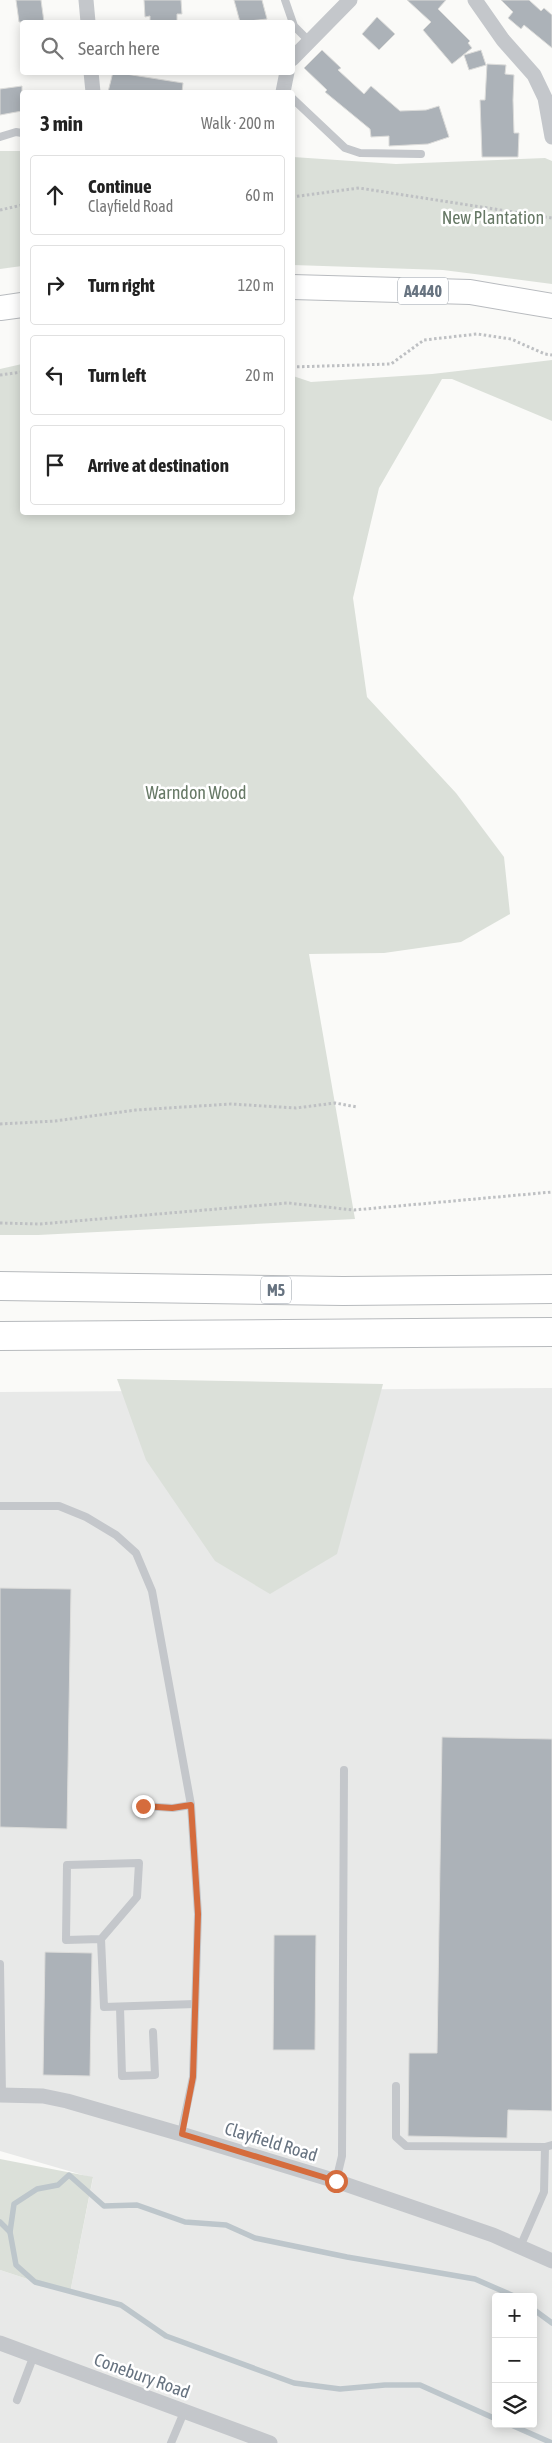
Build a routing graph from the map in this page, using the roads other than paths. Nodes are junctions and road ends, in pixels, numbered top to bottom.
1 (86, 0) edge
2 (285, 0) edge
3 (350, 0) edge
4 (475, 0) edge
5 (88, 20) edge
6 (292, 20) edge
7 (295, 27) edge
8 (309, 41) junction
9 (295, 56) edge
10 (91, 75) edge
11 (287, 75) edge
12 (93, 90) edge
13 (287, 90) edge
14 (295, 101) edge
15 (20, 133) edge
16 (0, 137) edge
17 (552, 137) edge
18 (422, 154) dead end
19 (295, 287) edge
20 (20, 305) edge
21 (552, 306) edge
22 (0, 308) edge
23 (0, 1286) edge
24 (552, 1289) edge
25 (552, 1332) edge
26 (0, 1336) edge
27 (0, 1506) edge
28 (344, 1770) dead end
29 (191, 1805) junction
30 (143, 1806) dead end
31 (101, 1939) junction
32 (0, 1964) edge
33 (195, 2004) junction
34 (120, 2006) junction
35 (153, 2032) dead end
36 (396, 2086) dead end
37 (1, 2095) edge
38 (182, 2134) junction
39 (548, 2146) edge
40 (336, 2181) junction
41 (520, 2247) junction
42 (552, 2261) edge
43 (0, 2343) edge
44 (34, 2355) junction
45 (17, 2400) dead end
46 (184, 2412) junction
47 (171, 2443) edge
48 (270, 2443) edge

1 - 5 street
2 - 6 lane
3 - 8 street
4 - 17 street
7 - 8 lane
8 - 9 street
10 - 12 street
11 - 13 street
14 - 18 lane
15 - 16 lane
19 - 21 main road, A4440
20 - 22 main road
23 - 24 highway, M5
25 - 26 highway
27 - 29 lane
28 - 40 lane
29 - 30 lane
29 - 33 lane
31 - 31 lane
31 - 34 lane
32 - 37 lane
33 - 34 lane
33 - 38 lane
34 - 35 lane
36 - 39 lane
37 - 38 street, Clayfield Road
38 - 40 street, Clayfield Road
39 - 41 lane
40 - 41 street, Clayfield Road
41 - 42 street, Clayfield Road
43 - 44 street, Conebury Road
44 - 45 lane
44 - 46 street, Conebury Road
46 - 47 lane
46 - 48 street, Conebury Road

